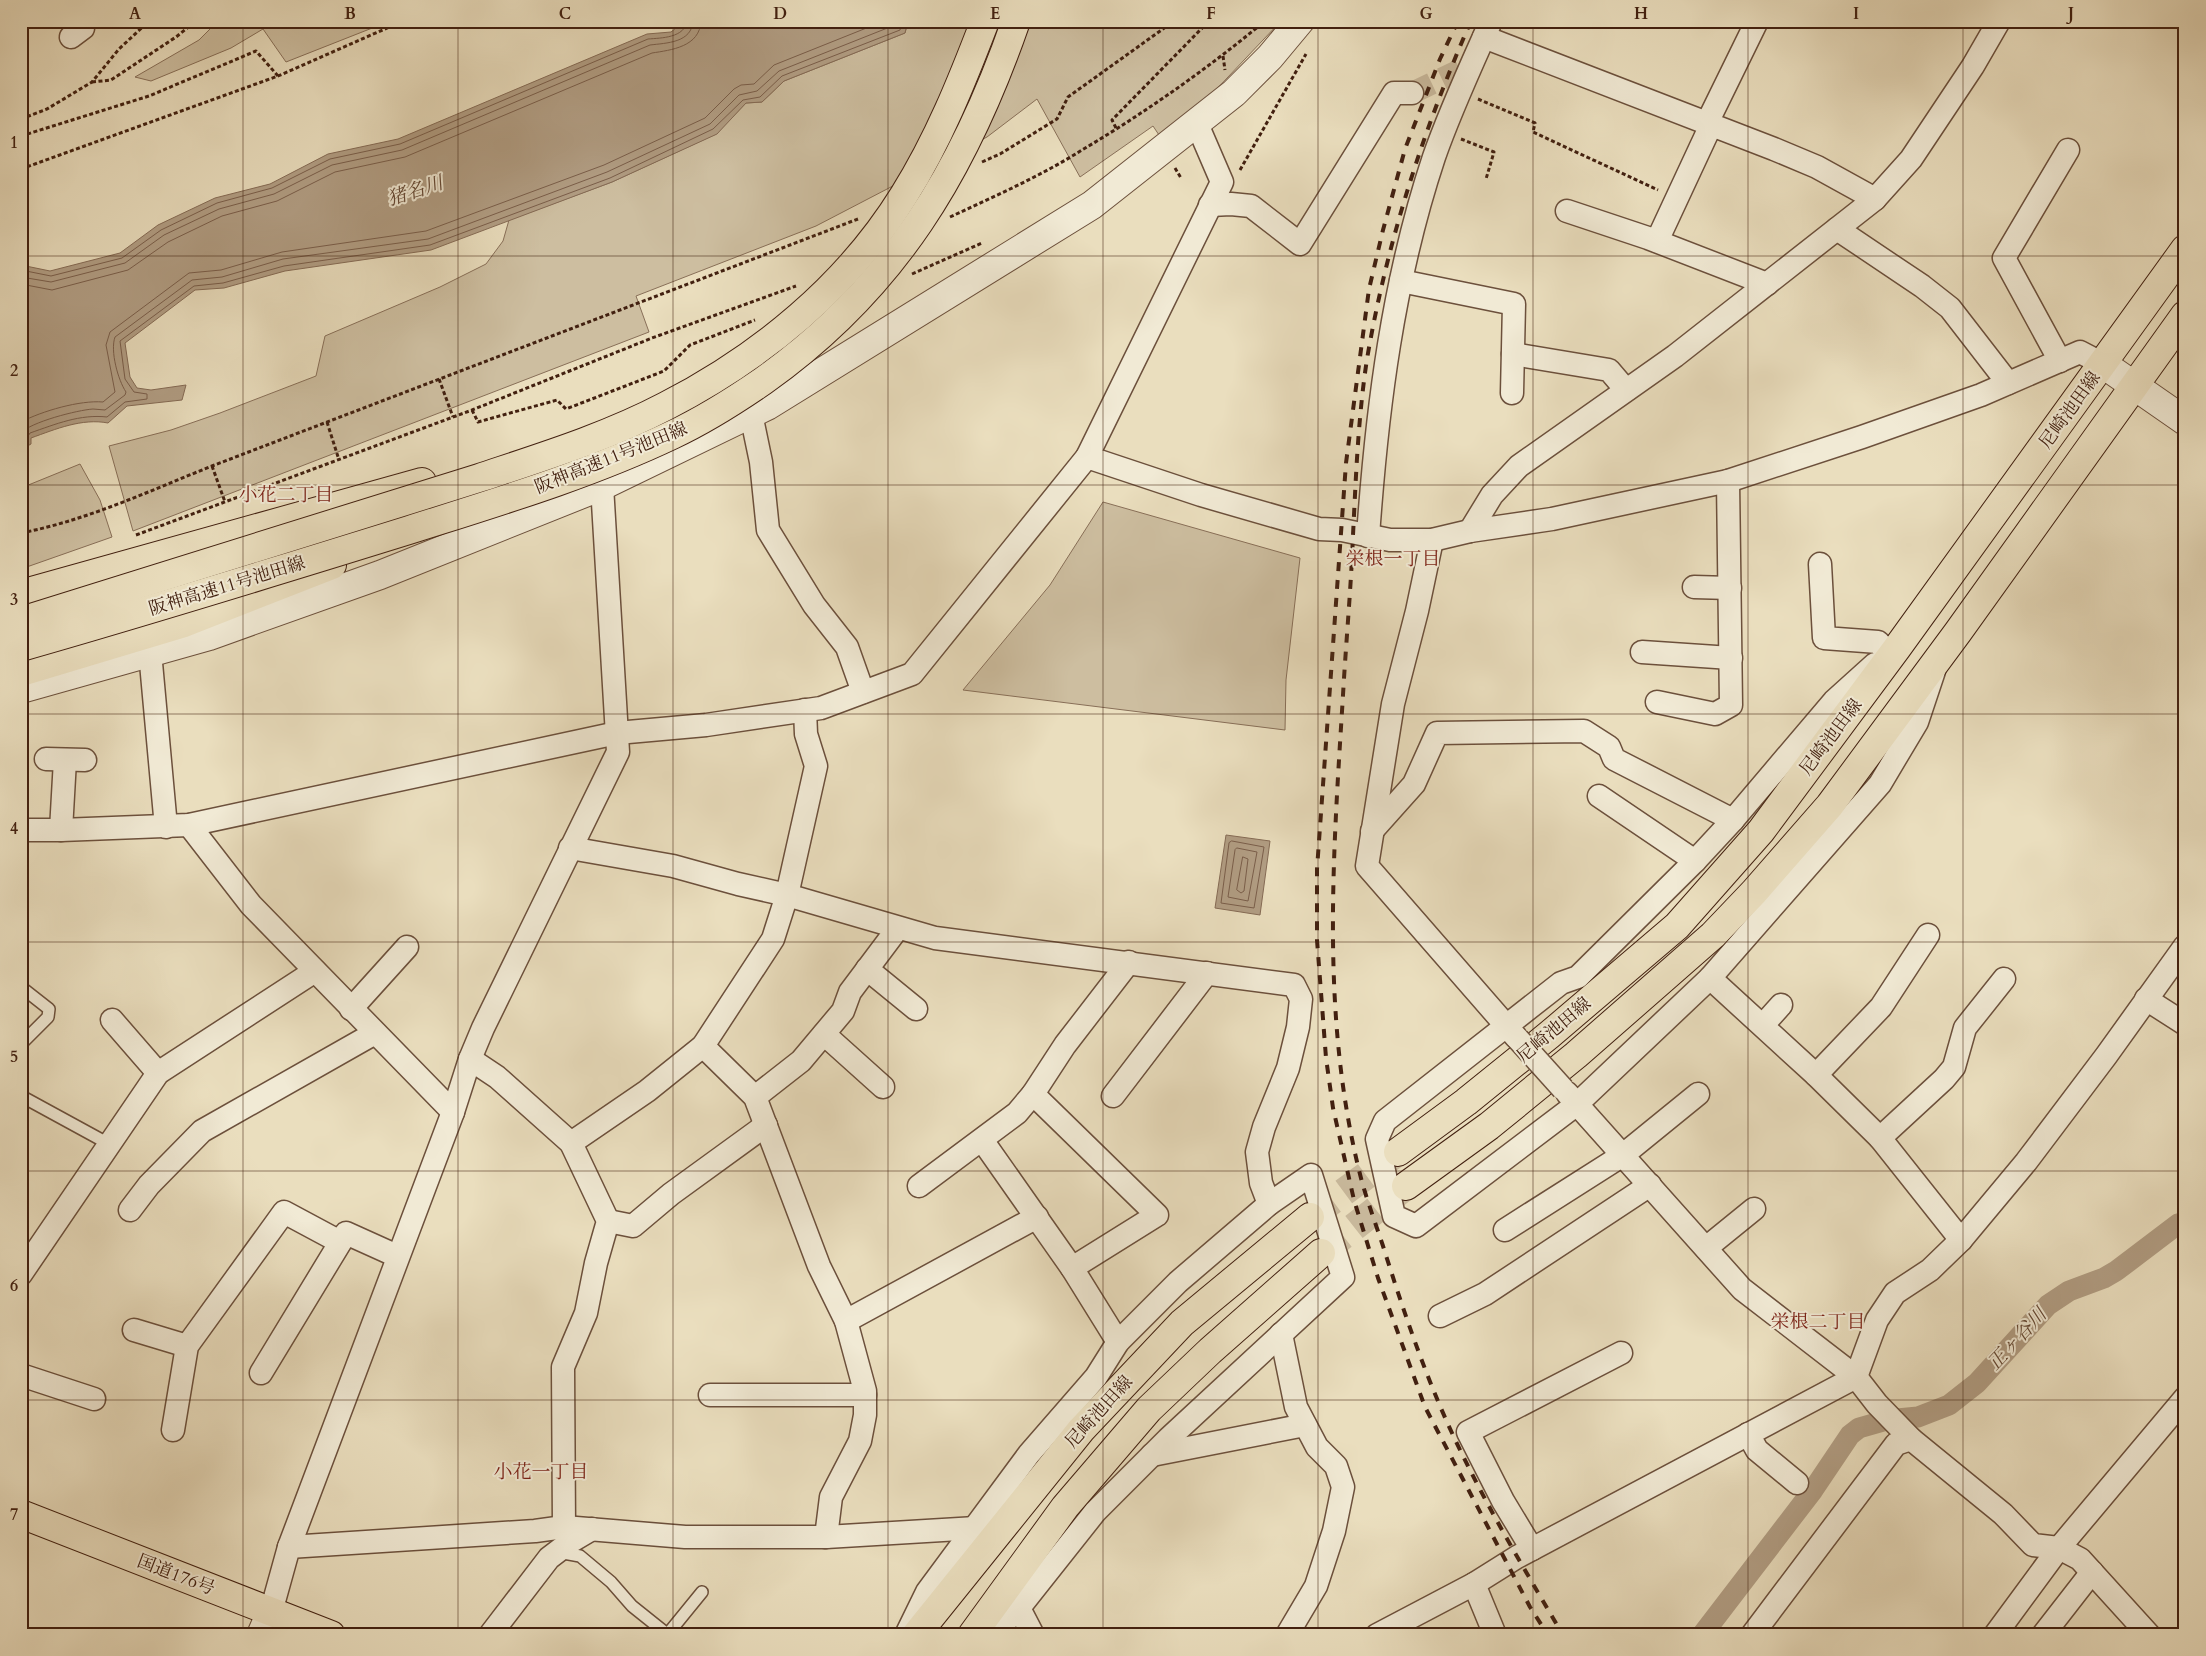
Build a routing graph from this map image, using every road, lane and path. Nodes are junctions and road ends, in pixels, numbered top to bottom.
1 (149, 21) edge
2 (196, 21) edge
3 (403, 21) edge
4 (985, 21) edge
5 (1016, 21) edge
6 (1174, 21) edge
7 (1209, 21) edge
8 (1265, 21) edge
9 (1300, 21) edge
10 (1757, 21) edge
11 (1999, 21) edge
12 (1487, 29) edge
13 (1310, 47) dead end
14 (278, 76) junction
15 (1463, 76) junction
16 (92, 82) junction
17 (1412, 93) tunnel mouth
18 (21, 119) edge
19 (1197, 124) junction
20 (1709, 124) junction
21 (1116, 128) junction
22 (1444, 132) junction
23 (21, 136) edge
24 (2068, 150) dead end
25 (975, 166) dead end
26 (21, 170) edge
27 (1486, 179) dead end
28 (1222, 182) junction
29 (1677, 198) junction
30 (1875, 199) junction
31 (1210, 205) junction
32 (1567, 211) dead end
33 (862, 218) dead end
34 (944, 220) dead end
35 (1837, 229) junction
36 (1657, 241) junction
37 (2185, 249) edge
38 (1401, 281) junction
39 (805, 282) dead end
40 (1767, 284) junction
41 (2185, 315) edge
42 (1513, 354) junction
43 (2060, 360) junction
44 (2103, 364) junction
45 (440, 379) junction
46 (2008, 383) junction
47 (2135, 386) junction
48 (1626, 390) junction
49 (1512, 393) dead end
50 (751, 414) junction
51 (453, 417) junction
52 (2185, 421) edge
53 (327, 422) junction
54 (597, 437) junction
55 (1087, 457) junction
56 (339, 460) junction
57 (212, 466) junction
58 (1728, 481) junction
59 (602, 486) junction
60 (225, 502) junction
61 (487, 505) junction
62 (1470, 531) junction
63 (21, 533) edge
64 (133, 536) dead end
65 (1368, 536) junction
66 (1432, 540) junction
67 (1820, 564) dead end
68 (1694, 587) dead end
69 (1730, 588) junction
70 (21, 594) edge
71 (21, 621) edge
72 (1897, 645) junction
73 (21, 647) edge
74 (150, 652) junction
75 (1642, 652) dead end
76 (1731, 658) junction
77 (1938, 658) junction
78 (21, 672) edge
79 (21, 689) edge
80 (863, 692) junction
81 (1657, 702) dead end
82 (805, 710) junction
83 (617, 733) junction
84 (65, 760) dead end
85 (1598, 796) dead end
86 (1733, 820) junction
87 (189, 825) junction
88 (166, 827) junction
89 (21, 830) edge
90 (61, 830) junction
91 (1372, 831) junction
92 (570, 848) junction
93 (1695, 861) junction
94 (787, 895) junction
95 (898, 928) junction
96 (1928, 935) dead end
97 (2185, 946) edge
98 (407, 947) dead end
99 (1129, 962) junction
100 (867, 970) junction
101 (315, 971) junction
102 (1207, 973) junction
103 (1710, 978) junction
104 (2004, 979) dead end
105 (21, 987) edge
106 (2146, 999) junction
107 (1781, 1005) dead end
108 (352, 1009) junction
109 (916, 1009) dead end
110 (112, 1020) dead end
111 (2185, 1024) edge
112 (1763, 1025) junction
113 (1512, 1032) junction
114 (375, 1033) junction
115 (824, 1034) junction
116 (21, 1044) edge
117 (703, 1046) junction
118 (470, 1059) junction
119 (158, 1073) junction
120 (1816, 1074) junction
121 (882, 1087) dead end
122 (1033, 1094) junction
123 (1698, 1094) dead end
124 (21, 1096) edge
125 (1112, 1096) dead end
126 (1570, 1096) junction
127 (755, 1097) junction
128 (453, 1112) junction
129 (766, 1125) junction
130 (1880, 1138) junction
131 (982, 1140) junction
132 (571, 1143) junction
133 (109, 1144) junction
134 (1398, 1152) tunnel mouth
135 (1623, 1156) junction
136 (1650, 1185) junction
137 (920, 1186) dead end
138 (1406, 1186) tunnel mouth
139 (1269, 1204) junction
140 (1754, 1209) dead end
141 (130, 1210) dead end
142 (1037, 1217) junction
143 (1310, 1217) tunnel mouth
144 (608, 1221) junction
145 (1505, 1230) dead end
146 (1961, 1240) junction
147 (340, 1242) junction
148 (1706, 1248) junction
149 (1321, 1253) tunnel mouth
150 (397, 1256) junction
151 (1072, 1268) junction
152 (21, 1274) edge
153 (1440, 1316) dead end
154 (846, 1320) junction
155 (134, 1330) dead end
156 (1282, 1334) junction
157 (1118, 1342) junction
158 (187, 1346) junction
159 (1621, 1353) dead end
160 (261, 1373) dead end
161 (21, 1375) edge
162 (1856, 1377) junction
163 (710, 1395) dead end
164 (865, 1395) junction
165 (2185, 1398) edge
166 (94, 1399) dead end
167 (1305, 1425) junction
168 (1901, 1428) junction
169 (173, 1430) dead end
170 (1748, 1434) junction
171 (1152, 1455) junction
172 (1797, 1483) dead end
173 (22, 1517) edge
174 (564, 1527) junction
175 (976, 1528) junction
176 (592, 1529) junction
177 (826, 1537) junction
178 (289, 1546) junction
179 (2059, 1548) junction
180 (1532, 1549) junction
181 (557, 1552) junction
182 (2092, 1572) junction
183 (1474, 1584) junction
184 (702, 1592) dead end
185 (1018, 1608) junction
186 (266, 1623) edge
187 (331, 1635) edge
188 (490, 1635) edge
189 (667, 1635) edge
190 (906, 1635) edge
191 (916, 1635) edge
192 (972, 1635) edge
193 (991, 1635) edge
194 (1033, 1635) edge
195 (1287, 1635) edge
196 (1377, 1635) edge
197 (1496, 1635) edge
198 (1752, 1635) edge
199 (1995, 1635) edge
200 (2044, 1635) edge
201 (2149, 1635) edge

1 - 16 path
2 - 16 path
3 - 14 path
4 - 54 main road, 阪神高速11号池田線, bridge
5 - 61 main road, 阪神高速11号池田線, bridge
6 - 25 path
7 - 21 path
8 - 21 path
9 - 19 street
10 - 20 street
11 - 30 street
12 - 15 street
12 - 20 street
13 - 28 path
14 - 23 path
14 - 26 path
15 - 22 street
15 - 29 path
16 - 18 path
17 - 31 street
19 - 28 street
19 - 50 street
20 - 29 street
20 - 30 street
21 - 34 path
22 - 27 path
22 - 38 street
24 - 43 street
28 - 31 street
29 - 36 street
30 - 35 street
31 - 55 street
32 - 36 street
33 - 45 path
35 - 40 street
35 - 46 street
36 - 40 street
37 - 44 main road, 尼崎池田線
38 - 42 street
38 - 65 street
39 - 51 path
40 - 48 street
41 - 47 main road, 尼崎池田線
42 - 48 street
42 - 49 street
43 - 44 street
43 - 46 street
44 - 47 street
44 - 72 main road, 尼崎池田線
45 - 51 path
45 - 53 path
46 - 58 street
47 - 52 street
47 - 77 main road, 尼崎池田線
48 - 62 street
50 - 59 street
50 - 80 street
51 - 56 path
53 - 56 path
53 - 57 path
54 - 70 main road, bridge
54 - 71 main road, 阪神高速11号池田線, bridge
55 - 65 street
55 - 80 street
56 - 60 path
57 - 60 path
57 - 63 path
58 - 62 street
58 - 69 street
59 - 74 street
59 - 83 street
60 - 64 path
61 - 73 main road, 阪神高速11号池田線, bridge
61 - 78 main road, bridge
62 - 66 street
65 - 66 street
66 - 91 street
67 - 72 street
68 - 69 street
69 - 76 street
72 - 86 street
72 - 134 main road, 尼崎池田線
74 - 79 street
74 - 88 street
75 - 76 street
76 - 81 street
77 - 103 street
77 - 138 main road, 尼崎池田線
80 - 82 street
82 - 83 street
82 - 94 street
83 - 87 street
83 - 92 street
84 - 90 street
85 - 93 street
86 - 91 street
86 - 93 street
87 - 88 street
87 - 101 street
88 - 90 street
89 - 90 street
91 - 113 street
92 - 94 street
92 - 118 street
93 - 113 street
94 - 95 street
94 - 117 street
95 - 99 street
95 - 100 street
96 - 120 street
97 - 106 street
98 - 108 street
99 - 102 street
99 - 122 street
100 - 109 street
100 - 115 street
101 - 108 street
101 - 119 street
102 - 125 street
102 - 139 street
103 - 112 street
103 - 126 street
104 - 130 street
105 - 116 lane
106 - 111 street
106 - 146 street
107 - 112 street
108 - 114 street
110 - 119 street
112 - 120 street
113 - 126 street, bridge
113 - 126 street
114 - 128 street
114 - 141 street
115 - 121 street
115 - 127 street
117 - 127 street
117 - 132 street
118 - 128 street
118 - 132 street
119 - 133 street
120 - 130 street
122 - 131 street
122 - 151 street
123 - 135 street
124 - 133 lane
126 - 135 street
127 - 129 street
128 - 150 street
129 - 144 street
129 - 154 street
130 - 146 street
131 - 137 street
131 - 142 street
132 - 144 street
133 - 152 street
135 - 136 street
135 - 145 street
136 - 148 street
136 - 153 street
139 - 156 street
139 - 157 street
140 - 148 street
142 - 151 street
142 - 154 street
143 - 191 main road, 尼崎池田線
144 - 174 street
146 - 162 street
147 - 150 street
147 - 158 street
147 - 160 street
148 - 162 street
149 - 192 main road, 尼崎池田線
150 - 178 street
151 - 157 street
154 - 164 street
155 - 158 street
156 - 167 street
156 - 171 street
157 - 175 street
158 - 169 street
159 - 180 street
161 - 166 street
162 - 168 street
162 - 170 street
163 - 164 street
164 - 177 street
165 - 179 street
167 - 171 street
167 - 195 street
168 - 179 street
168 - 198 street
170 - 172 street
170 - 180 street
171 - 185 street
173 - 186 main road, 国道176号
174 - 176 street
174 - 178 street
175 - 177 street
175 - 190 street
176 - 177 street
176 - 181 street
178 - 186 street
179 - 182 street
179 - 199 street
180 - 183 street
181 - 188 street
181 - 189 lane
182 - 200 street
182 - 201 street
183 - 196 street
183 - 197 street
184 - 189 lane
185 - 193 street
185 - 194 street
186 - 187 main road, 国道176号

